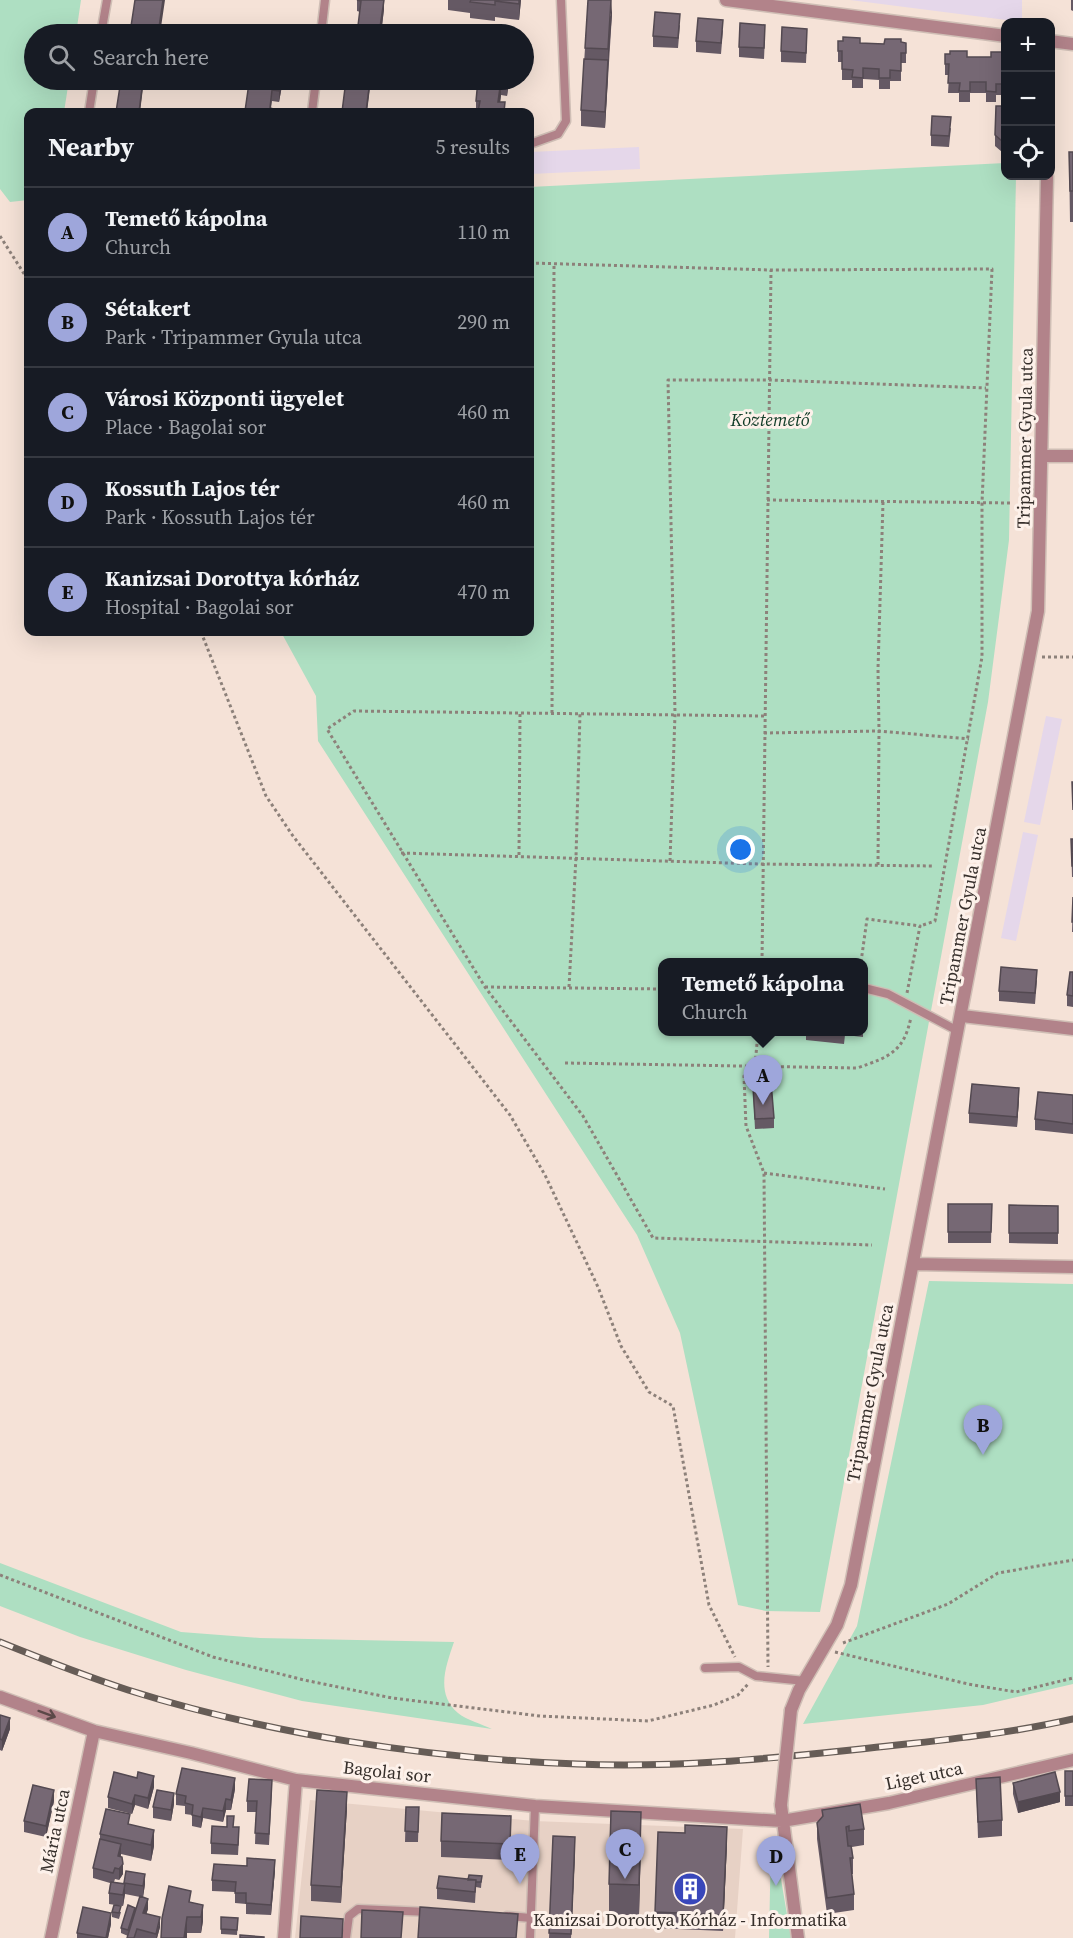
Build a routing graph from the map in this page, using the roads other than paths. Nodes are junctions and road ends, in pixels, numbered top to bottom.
1 (106, 0) edge
2 (326, 0) edge
3 (561, 0) edge
4 (726, 0) edge
5 (102, 24) edge
6 (322, 24) edge
7 (1001, 35) edge
8 (1055, 42) edge
9 (1073, 44) edge
10 (92, 90) edge
11 (315, 90) edge
12 (90, 108) edge
13 (312, 108) edge
14 (534, 143) edge
15 (1047, 180) edge
16 (1043, 456) junction
17 (1073, 456) edge
18 (868, 989) edge
19 (962, 1016) junction
20 (1073, 1029) edge
21 (958, 1031) junction
22 (914, 1264) junction
23 (1073, 1267) edge
24 (705, 1668) dead end
25 (805, 1681) junction
26 (0, 1697) edge
27 (94, 1731) junction
28 (1073, 1760) edge
29 (296, 1780) junction
30 (535, 1806) junction
31 (782, 1821) junction
32 (436, 1913) edge
33 (495, 1916) edge
34 (531, 1917) junction
35 (51, 1938) edge
36 (284, 1938) edge
37 (346, 1938) edge
38 (530, 1938) edge
39 (798, 1938) edge

1 - 5 lane
2 - 6 lane
3 - 14 lane
4 - 7 street
8 - 9 street
10 - 12 lane
11 - 13 lane
15 - 16 street, Tripammer Gyula utca
16 - 17 street
16 - 19 street, Tripammer Gyula utca
18 - 21 lane
19 - 20 street
19 - 21 street, Tripammer Gyula utca
21 - 22 street, Tripammer Gyula utca
22 - 23 street
22 - 25 street, Tripammer Gyula utca
24 - 25 lane
25 - 31 street, Tripammer Gyula utca, bridge
26 -> 27 street, Bagolai sor
27 - 29 street, Bagolai sor
27 - 35 street, Mária utca
28 - 31 street, Liget utca
29 - 30 street, Bagolai sor
29 - 36 street
30 - 31 street, Bagolai sor
30 - 34 lane
31 - 39 street, Tripammer Gyula utca
32 - 37 lane
33 - 34 lane
34 - 38 lane

